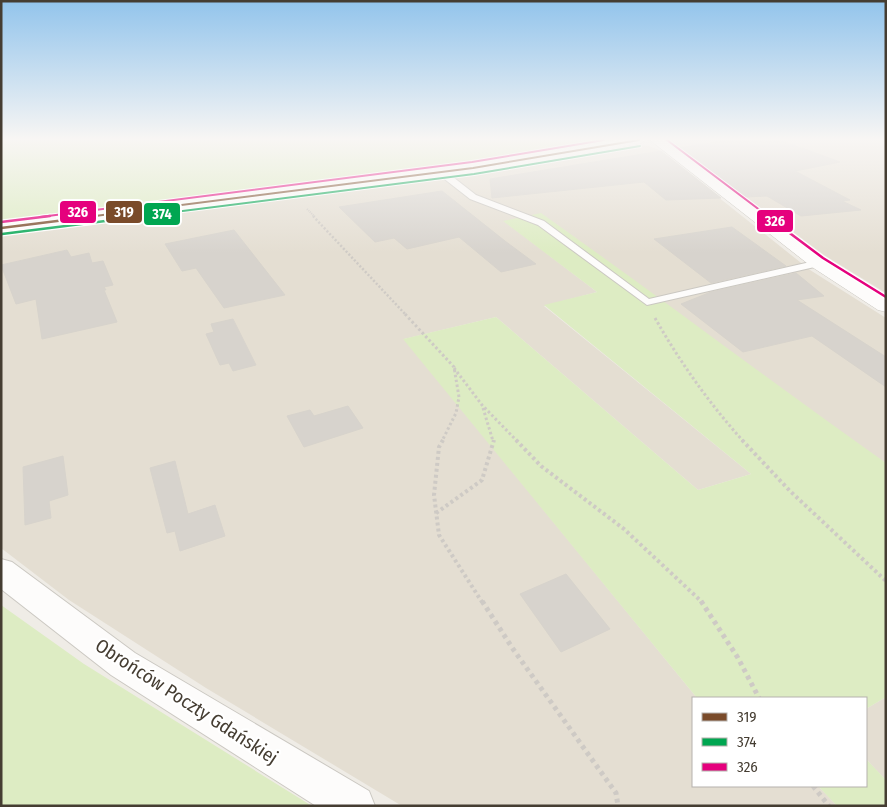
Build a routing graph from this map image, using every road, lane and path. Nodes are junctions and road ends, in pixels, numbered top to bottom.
1 (397, 178) edge
2 (448, 178) edge
3 (707, 178) edge
4 (292, 191) junction
5 (1, 228) edge
6 (819, 263) junction
7 (647, 302) junction
8 (886, 305) edge
9 (454, 368) junction
10 (482, 405) junction
11 (436, 513) junction
12 (1, 571) edge
13 (886, 581) edge
14 (758, 697) edge
15 (814, 787) edge
16 (354, 806) edge
17 (618, 806) edge
18 (829, 806) edge

1 - 4 street
2 - 7 lane
3 - 6 street
4 - 5 street
4 - 9 path
6 - 7 lane
6 - 8 street
7 - 13 path
9 - 10 path
9 - 11 path
10 - 11 path
10 - 14 path
11 - 17 path
12 - 16 street, Obrońców Poczty Gdańskiej
15 - 18 path

